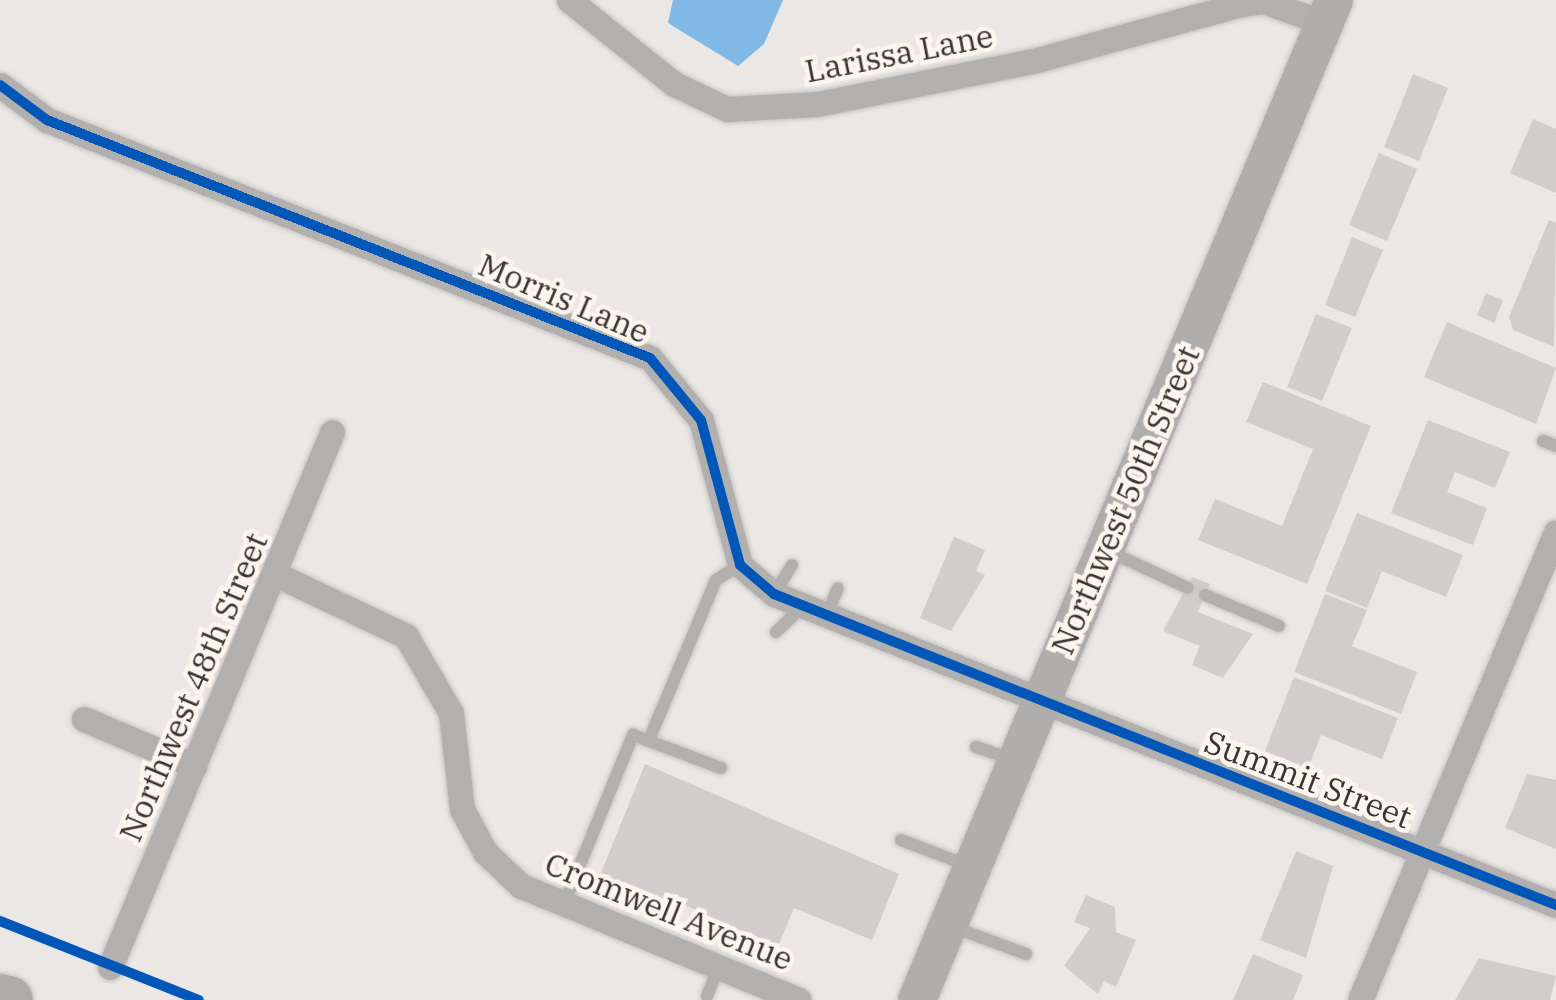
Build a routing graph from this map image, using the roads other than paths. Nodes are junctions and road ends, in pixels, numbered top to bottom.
1 (569, 0) edge
2 (1329, 12) edge
3 (0, 84) edge
4 (332, 432) dead end
5 (1556, 532) edge
6 (1104, 549) junction
7 (740, 565) junction
8 (792, 565) dead end
9 (277, 574) junction
10 (838, 588) dead end
11 (1188, 588) dead end
12 (774, 594) junction
13 (1205, 595) dead end
14 (814, 611) junction
15 (1279, 626) dead end
16 (776, 632) dead end
17 (1040, 702) junction
18 (84, 719) dead end
19 (649, 740) junction
20 (976, 746) dead end
21 (1016, 761) junction
22 (194, 766) junction
23 (721, 768) dead end
24 (901, 840) dead end
25 (1424, 852) junction
26 (972, 867) junction
27 (564, 904) junction
28 (1556, 905) edge
29 (948, 925) junction
30 (1026, 954) dead end
31 (110, 967) dead end
32 (719, 967) junction
33 (707, 996) dead end
34 (0, 998) edge
35 (790, 998) edge
36 (9, 1000) edge
37 (917, 1000) edge
38 (1360, 1000) edge

1 - 2 street, Larissa Lane
2 - 6 main road, Northwest 50th Street
3 - 7 street, Morris Lane
4 - 9 street, Northwest 48th Street
5 - 25 street
6 - 11 lane
6 - 17 main road, Northwest 50th Street
7 - 12 street
7 - 19 lane
8 - 12 lane
9 - 22 street, Northwest 48th Street
9 - 27 street, Cromwell Avenue
10 - 14 lane
12 - 14 street
13 - 15 lane
14 - 16 lane
14 - 17 street
17 - 21 main road, Northwest 50th Street
17 - 25 street, Summit Street
18 - 22 street
19 - 23 lane
19 - 27 lane
20 - 21 lane
21 - 26 main road, Northwest 50th Street
22 - 31 street, Northwest 48th Street
24 - 26 lane
25 - 28 street, Summit Street
25 - 38 street
26 - 29 main road, Northwest 50th Street
27 - 32 street, Cromwell Avenue
29 - 30 lane
29 - 37 main road, Northwest 50th Street
32 - 33 lane
32 - 35 street, Cromwell Avenue
34 - 36 highway

